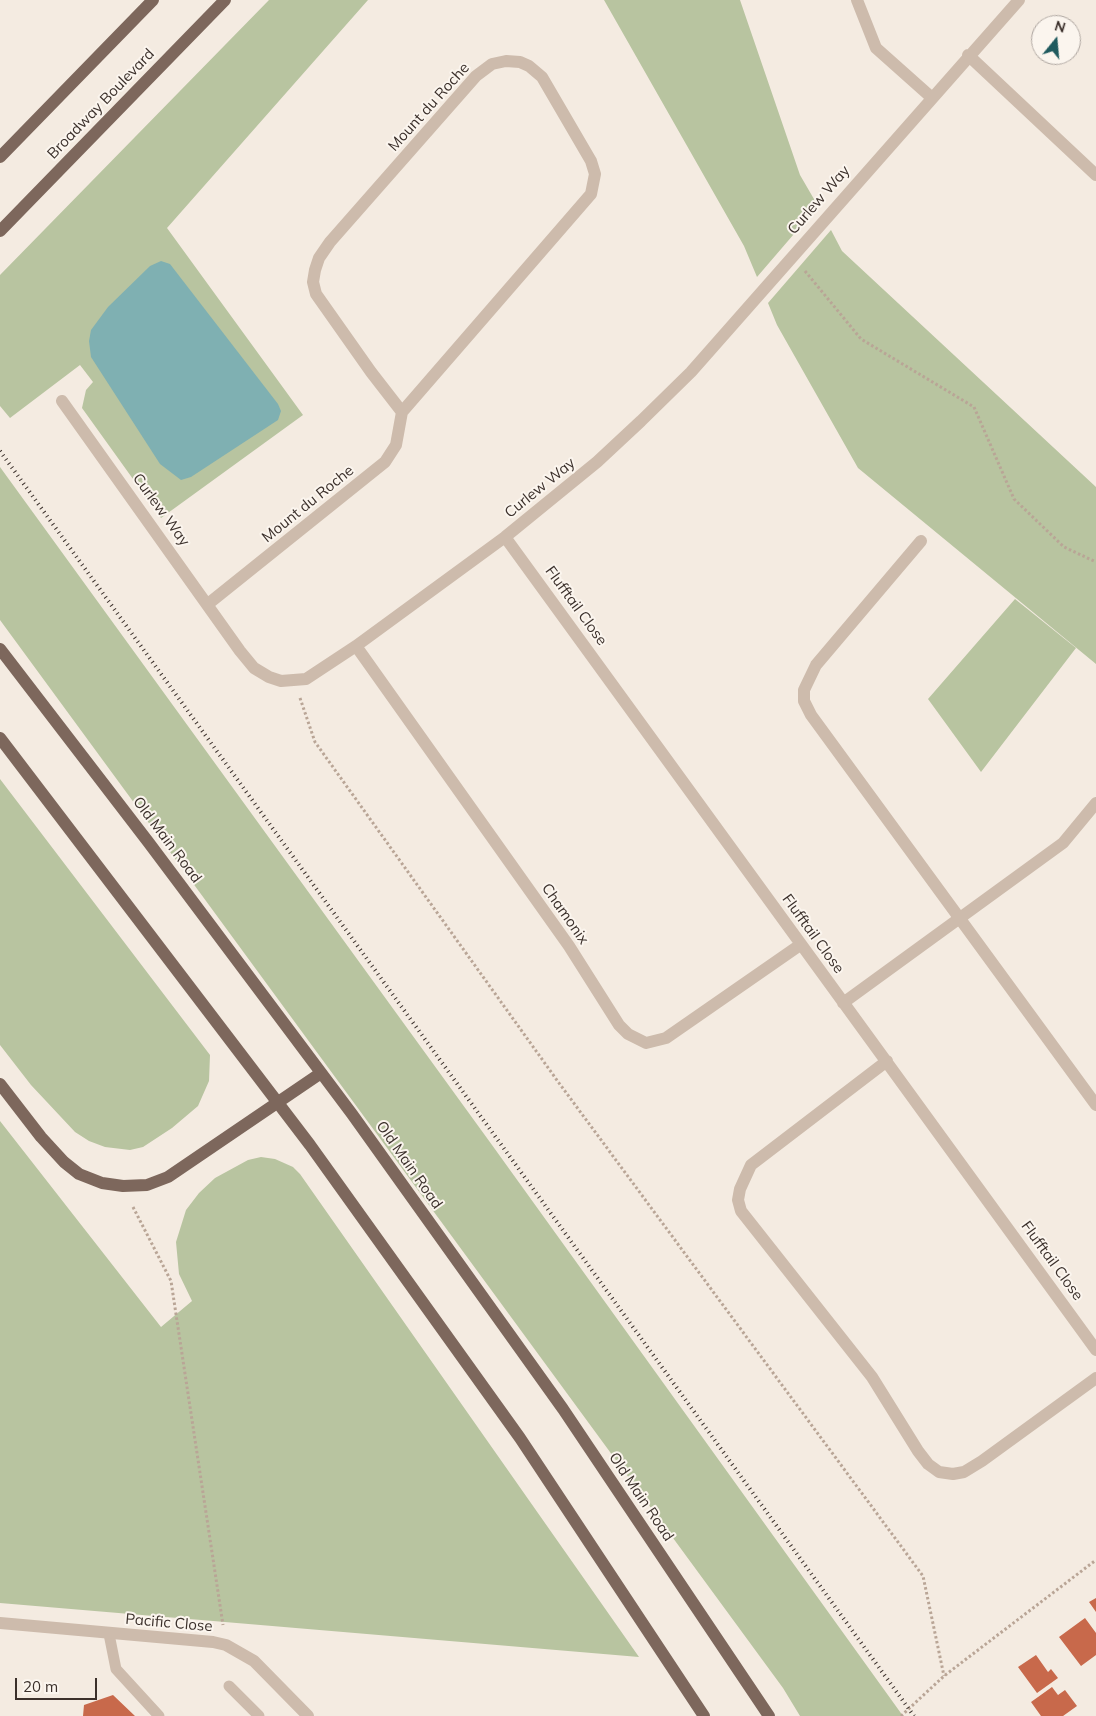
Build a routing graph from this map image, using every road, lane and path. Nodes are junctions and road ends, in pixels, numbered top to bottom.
1 (153, 0) edge
2 (225, 0) edge
3 (857, 0) edge
4 (1019, 0) edge
5 (968, 55) junction
6 (931, 97) junction
7 (0, 157) edge
8 (1096, 175) edge
9 (0, 231) edge
10 (791, 256) junction
11 (62, 400) dead end
12 (402, 412) junction
13 (505, 537) junction
14 (921, 541) dead end
15 (1096, 562) edge
16 (208, 604) junction
17 (356, 646) junction
18 (0, 649) edge
19 (294, 681) junction
20 (0, 738) edge
21 (1096, 803) edge
22 (960, 918) junction
23 (800, 945) junction
24 (844, 1004) junction
25 (887, 1061) junction
26 (321, 1073) junction
27 (0, 1084) edge
28 (278, 1103) junction
29 (1096, 1105) edge
30 (122, 1186) junction
31 (1096, 1350) edge
32 (1096, 1378) edge
33 (1096, 1560) edge
34 (0, 1623) edge
35 (109, 1634) junction
36 (226, 1645) junction
37 (944, 1676) junction
38 (229, 1686) dead end
39 (159, 1716) edge
40 (259, 1716) edge
41 (308, 1716) edge
42 (704, 1716) edge
43 (769, 1716) edge
44 (900, 1716) edge

1 - 7 main road
2 - 9 main road, Broadway Boulevard
3 - 6 street
4 - 5 street, Curlew Way
5 - 6 street, Curlew Way
5 - 8 street
6 - 10 street, Curlew Way
10 - 13 street, Curlew Way
10 - 15 path
11 - 16 street, Curlew Way
12 - 12 street, Mount du Roche
12 - 16 street, Mount du Roche
13 - 17 street, Curlew Way
13 - 23 street, Flufftail Close
14 - 22 street
16 - 19 street, Curlew Way
17 - 19 street, Curlew Way
17 - 23 street, Chamonix
18 - 26 main road, Old Main Road
19 - 37 path
20 - 28 main road
21 - 22 street
22 - 24 street
22 - 29 street
23 - 24 street, Flufftail Close
24 - 25 street, Flufftail Close
25 - 31 street, Flufftail Close
25 - 32 street
26 - 28 main road
26 - 43 main road, Old Main Road
27 - 30 main road
28 - 30 main road
28 - 42 main road
30 - 36 path
33 - 37 path
34 - 35 street, Pacific Close
35 - 36 street, Pacific Close
35 - 39 lane
36 - 41 street, Pacific Close
37 - 44 path
38 - 40 lane

